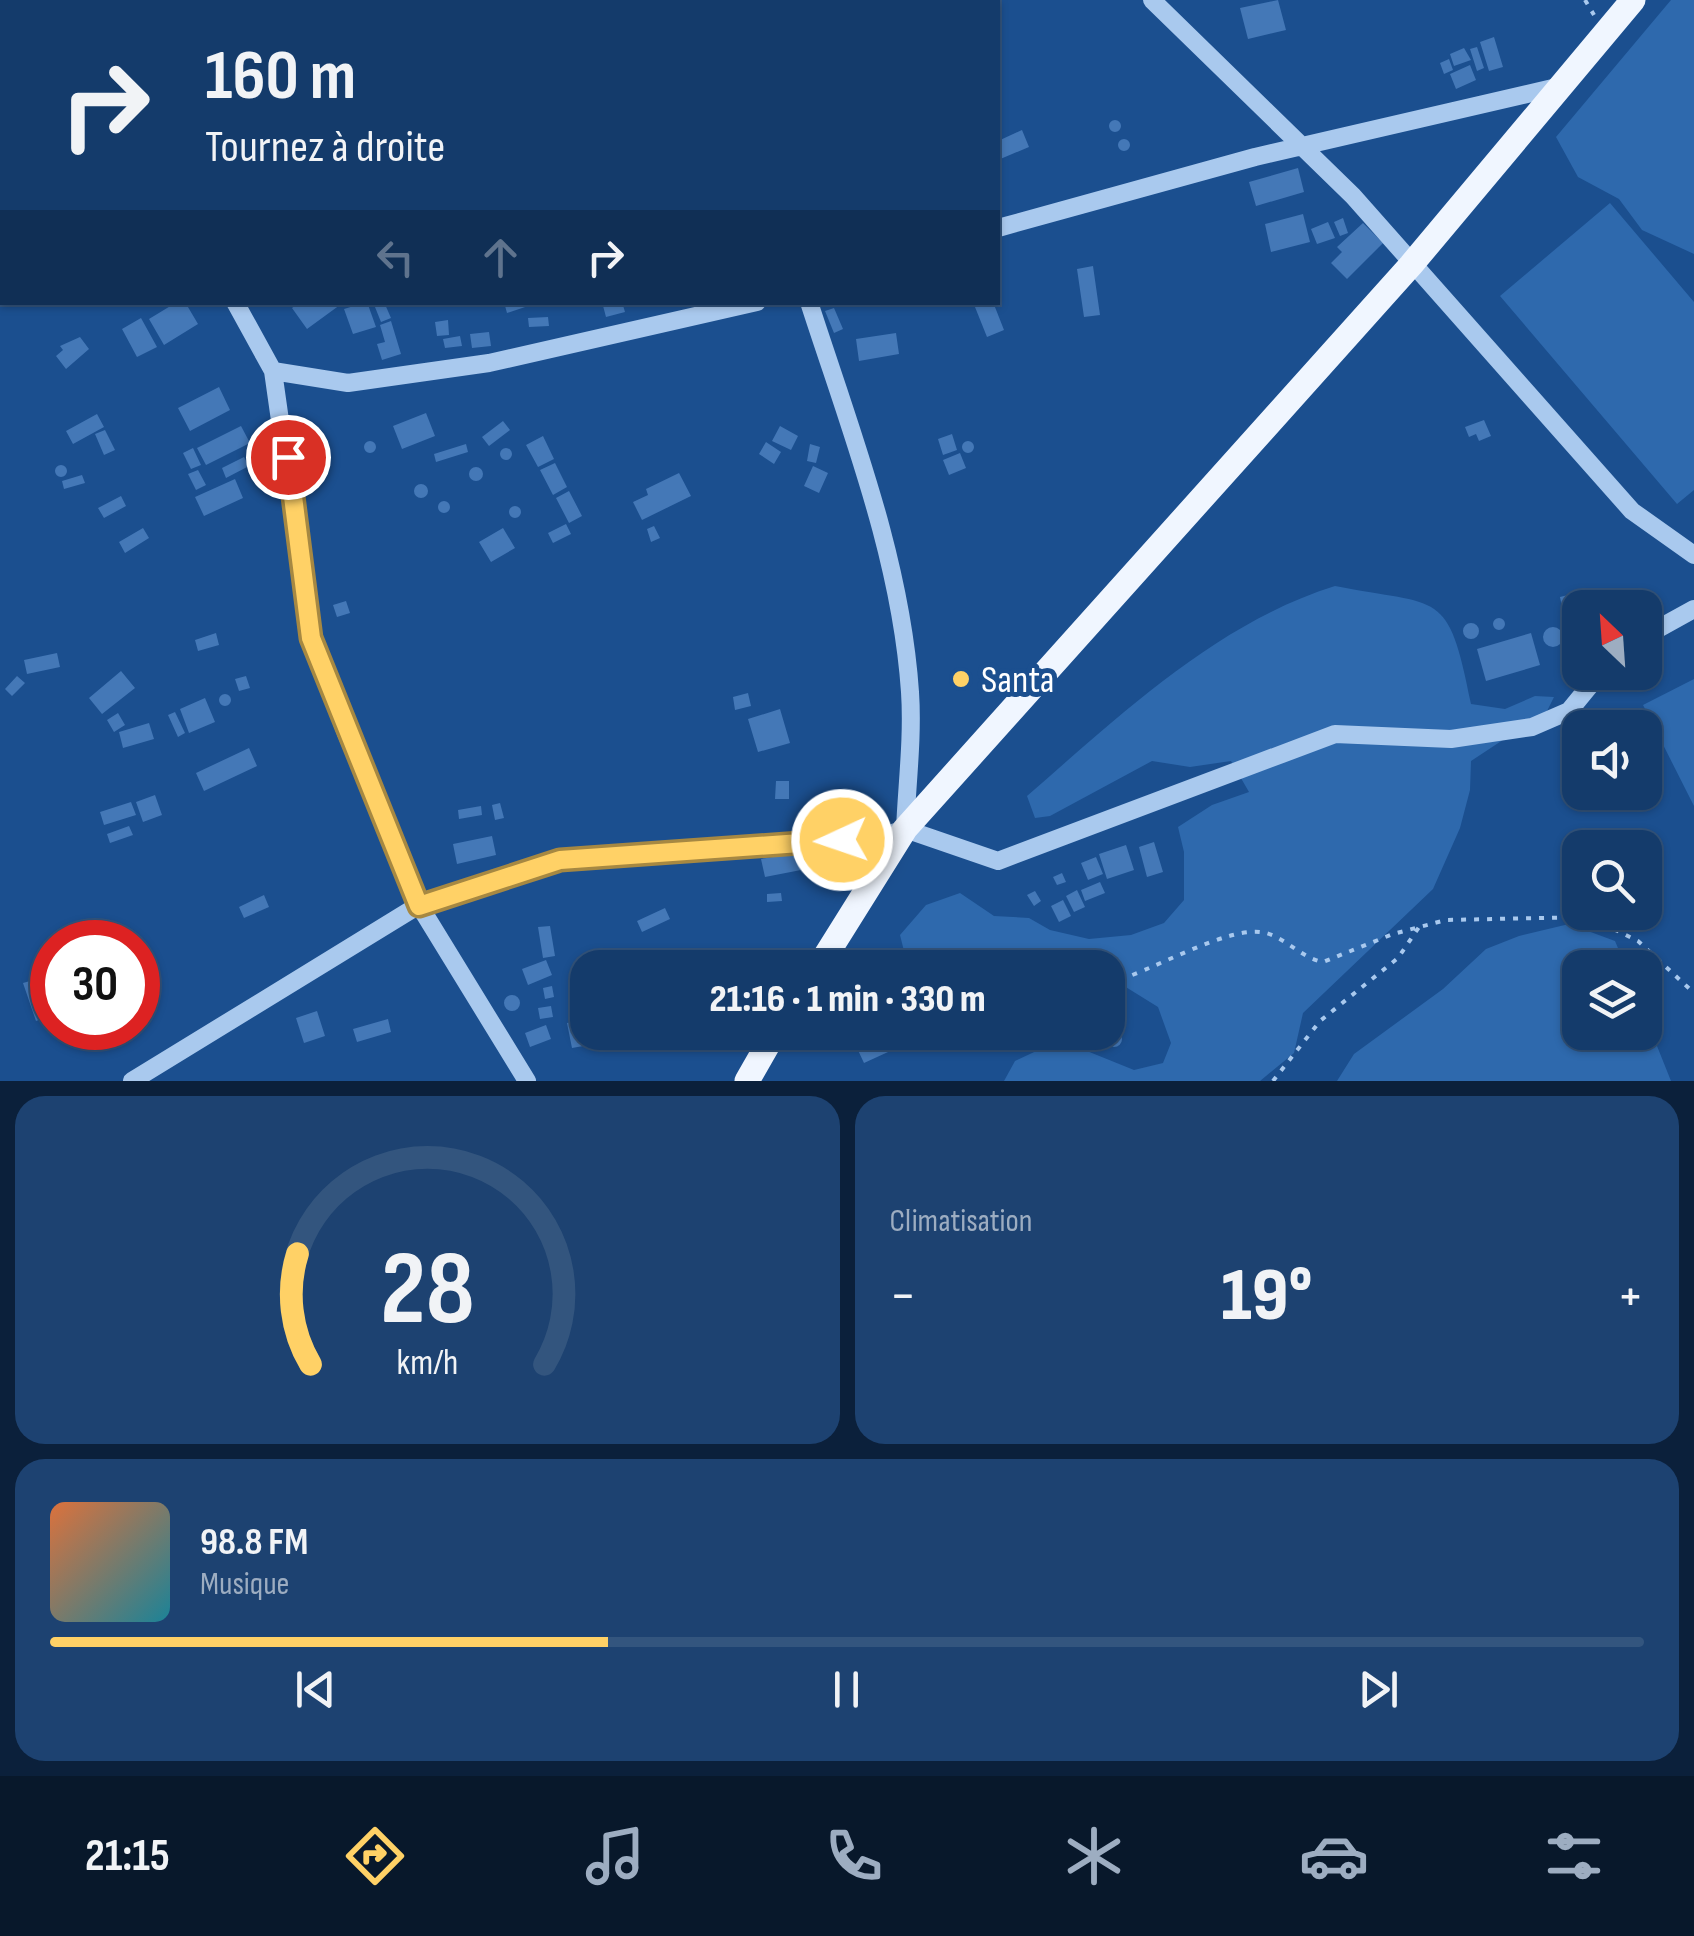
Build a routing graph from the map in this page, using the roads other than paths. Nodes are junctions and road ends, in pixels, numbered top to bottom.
1 (1152, 0) edge
2 (1633, 0) edge
3 (1557, 87) junction
4 (1299, 147) junction
5 (1000, 227) edge
6 (1411, 265) junction
7 (236, 305) edge
8 (744, 305) edge
9 (811, 305) edge
10 (273, 371) junction
11 (1694, 556) edge
12 (1694, 609) edge
13 (1662, 627) edge
14 (1585, 690) edge
15 (905, 829) junction
16 (419, 906) junction
17 (829, 950) edge
18 (765, 1050) edge
19 (132, 1081) edge
20 (527, 1081) edge
21 (747, 1081) edge

1 - 4 street
2 - 3 main road
3 - 4 street
3 - 6 main road
4 - 5 street
4 - 6 street
6 - 11 street
6 - 15 main road
7 - 10 street
8 - 10 street
9 - 15 street
10 - 16 street
12 - 13 street
14 - 15 street
15 - 16 street
15 - 17 main road
16 - 19 street
16 - 20 street
18 - 21 main road

